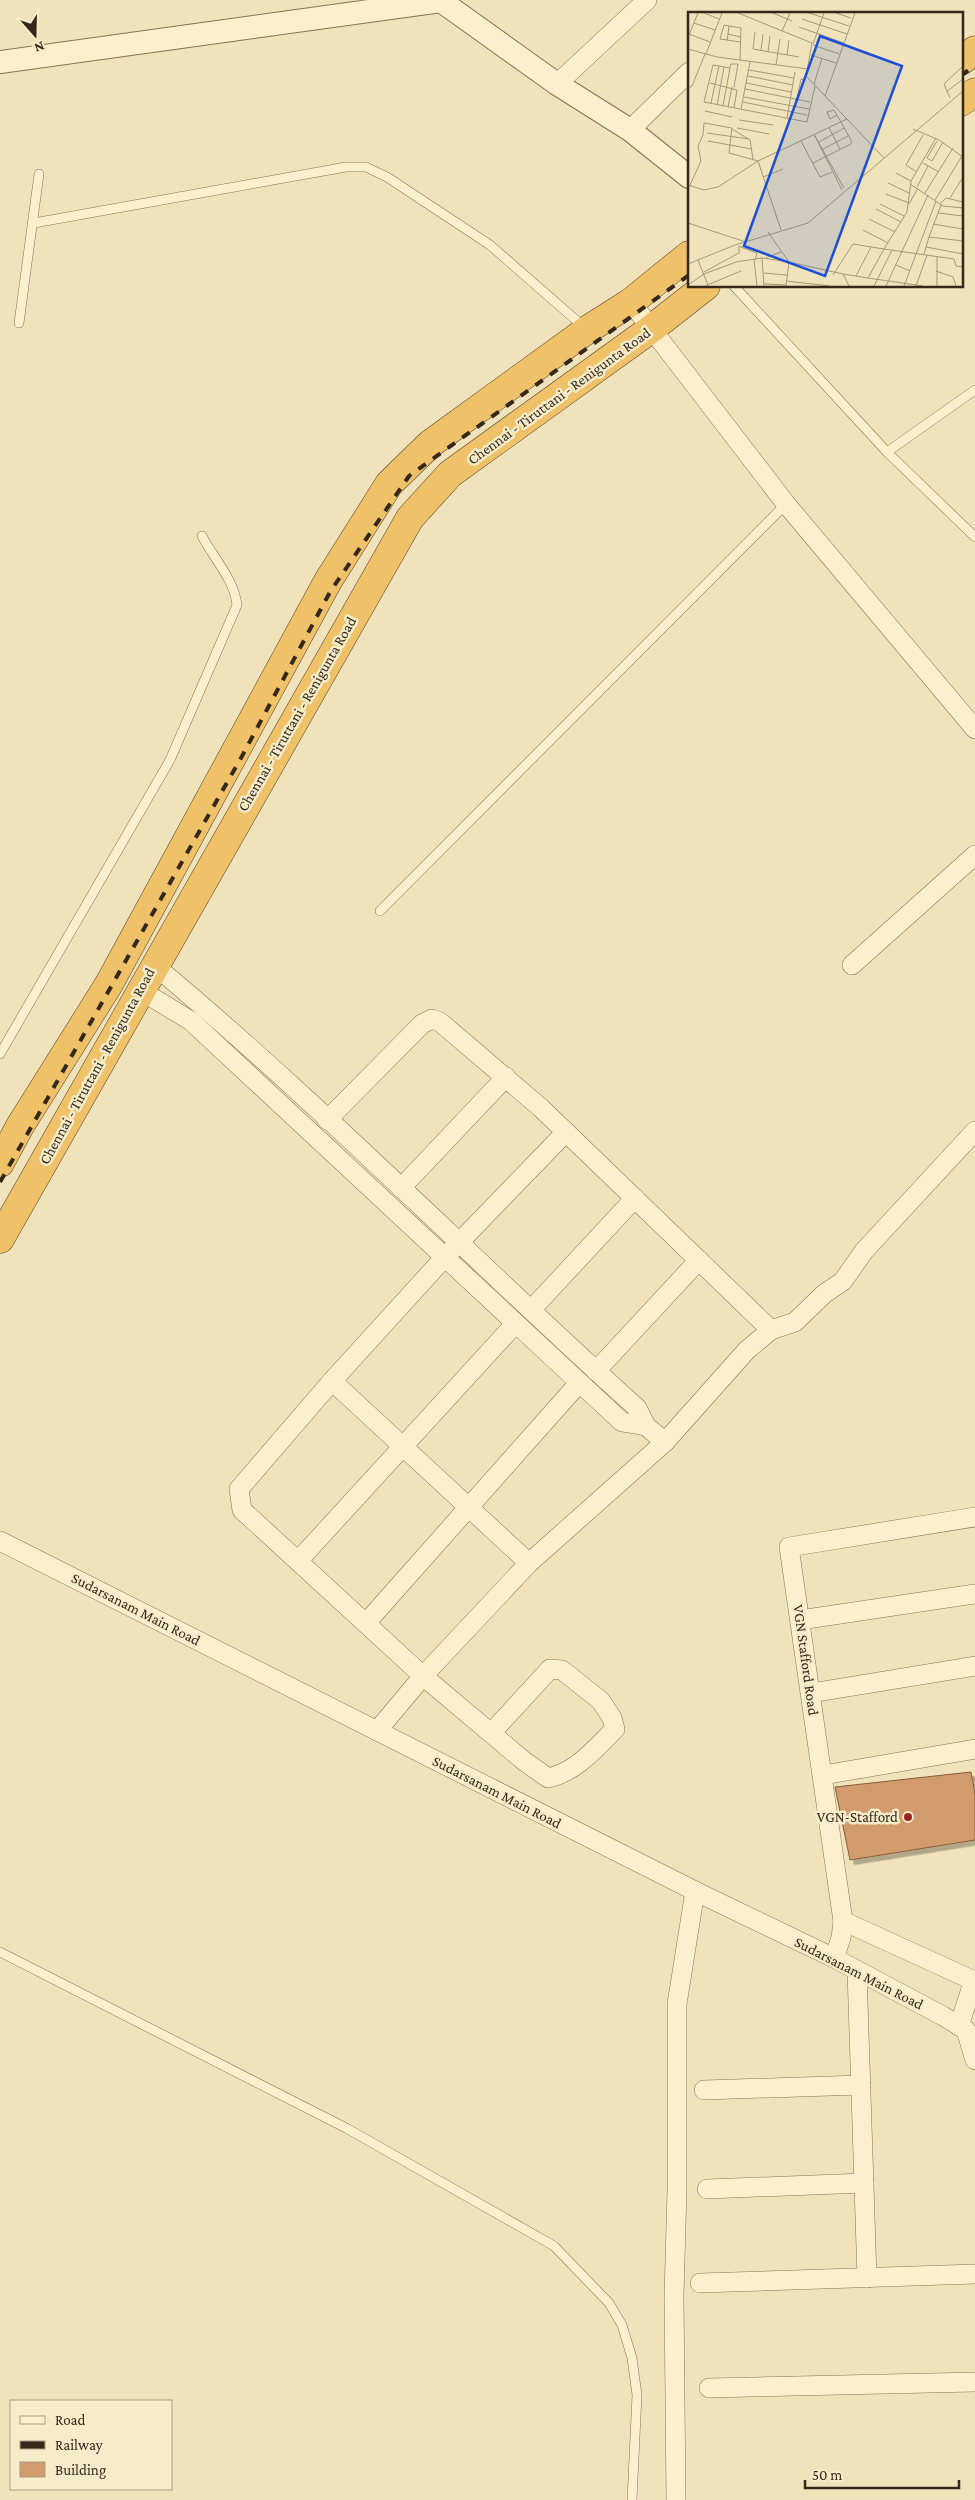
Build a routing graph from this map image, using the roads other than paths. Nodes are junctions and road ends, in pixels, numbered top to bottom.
1 (442, 0) edge
2 (647, 0) edge
3 (0, 62) edge
4 (688, 73) edge
5 (557, 84) junction
6 (975, 92) edge
7 (962, 101) edge
8 (630, 130) junction
9 (39, 174) dead end
10 (688, 176) edge
11 (34, 223) junction
12 (688, 256) edge
13 (703, 288) edge
14 (736, 288) edge
15 (631, 302) junction
16 (19, 323) dead end
17 (651, 329) junction
18 (587, 330) junction
19 (975, 390) edge
20 (887, 452) junction
21 (786, 504) junction
22 (202, 536) dead end
23 (975, 537) edge
24 (975, 729) edge
25 (975, 855) edge
26 (380, 911) dead end
27 (154, 965) junction
28 (852, 966) dead end
29 (140, 990) junction
30 (1, 1051) edge
31 (506, 1077) junction
32 (301, 1095) junction
33 (286, 1111) junction
34 (327, 1120) junction
35 (975, 1131) edge
36 (566, 1132) junction
37 (0, 1163) edge
38 (401, 1188) junction
39 (635, 1198) junction
40 (0, 1239) edge
41 (460, 1242) junction
42 (444, 1258) junction
43 (699, 1260) junction
44 (531, 1310) junction
45 (515, 1324) junction
46 (772, 1330) junction
47 (596, 1371) junction
48 (332, 1381) junction
49 (579, 1383) junction
50 (646, 1426) junction
51 (665, 1442) junction
52 (402, 1446) junction
53 (467, 1506) junction
54 (975, 1517) edge
55 (0, 1541) edge
56 (298, 1561) junction
57 (529, 1563) junction
58 (975, 1594) edge
59 (800, 1620) junction
60 (366, 1623) junction
61 (975, 1666) edge
62 (423, 1676) junction
63 (811, 1693) junction
64 (377, 1731) junction
65 (492, 1732) junction
66 (975, 1749) edge
67 (822, 1775) junction
68 (695, 1891) junction
69 (843, 1921) junction
70 (0, 1952) edge
71 (834, 1958) junction
72 (857, 1971) junction
73 (972, 1979) edge
74 (959, 2026) junction
75 (975, 2060) edge
76 (860, 2085) junction
77 (704, 2090) dead end
78 (864, 2183) junction
79 (707, 2189) dead end
80 (975, 2274) edge
81 (867, 2278) junction
82 (700, 2283) dead end
83 (975, 2382) edge
84 (709, 2388) dead end
85 (632, 2500) edge
86 (676, 2500) edge

1 - 3 street
1 - 5 street
2 - 5 street
4 - 8 street
5 - 8 street
6 - 7 highway
8 - 10 street
9 - 11 lane
11 - 16 lane
11 - 18 lane
12 - 15 highway, Chennai - Tiruttani - Renigunta Road
13 - 17 highway, Chennai - Tiruttani - Renigunta Road
14 - 20 lane
15 - 17 street
15 - 18 highway, Chennai - Tiruttani - Renigunta Road
17 - 21 street
17 - 27 highway, Chennai - Tiruttani - Renigunta Road
18 - 37 highway, Chennai - Tiruttani - Renigunta Road
19 - 20 lane
20 - 23 lane
21 - 24 street
21 - 26 lane
22 - 30 lane
25 - 28 street
27 - 29 highway, Chennai - Tiruttani - Renigunta Road
27 - 32 street
29 - 33 street
29 - 40 highway, Chennai - Tiruttani - Renigunta Road
31 - 34 street
31 - 36 street
31 - 38 street
32 - 33 street
32 - 34 street
33 - 42 street
34 - 38 street
35 - 46 street
36 - 39 street
36 - 41 street
38 - 41 street
39 - 43 street
39 - 44 street
41 - 42 street
41 - 44 street
42 - 45 street
42 - 48 street
43 - 46 street
43 - 47 street
44 - 47 street
45 - 49 street
45 - 52 street
46 - 51 street
47 - 50 street
48 - 52 street
48 - 56 street
49 - 50 street
49 - 53 street
50 - 51 street
51 - 57 street
52 - 53 street
52 - 56 street
53 - 57 street
53 - 60 street
54 - 59 street, VGN Stafford Road
55 - 64 street, Sudarsanam Main Road
56 - 60 street
57 - 62 street
58 - 59 street
59 - 63 street, VGN Stafford Road
60 - 62 street
61 - 63 street
62 - 64 street
62 - 65 street
63 - 67 street, VGN Stafford Road
64 - 68 street, Sudarsanam Main Road
65 - 65 street
66 - 67 street
67 - 69 street, VGN Stafford Road
68 - 71 street, Sudarsanam Main Road
68 - 86 street
69 - 71 street, VGN Stafford Road
69 - 73 street
70 - 85 lane
71 - 72 street, Sudarsanam Main Road
72 - 74 street, Sudarsanam Main Road
72 - 76 street
73 - 74 street
74 - 75 street
76 - 77 street
76 - 78 street
78 - 79 street
78 - 81 street
80 - 81 street
81 - 82 street
83 - 84 street

